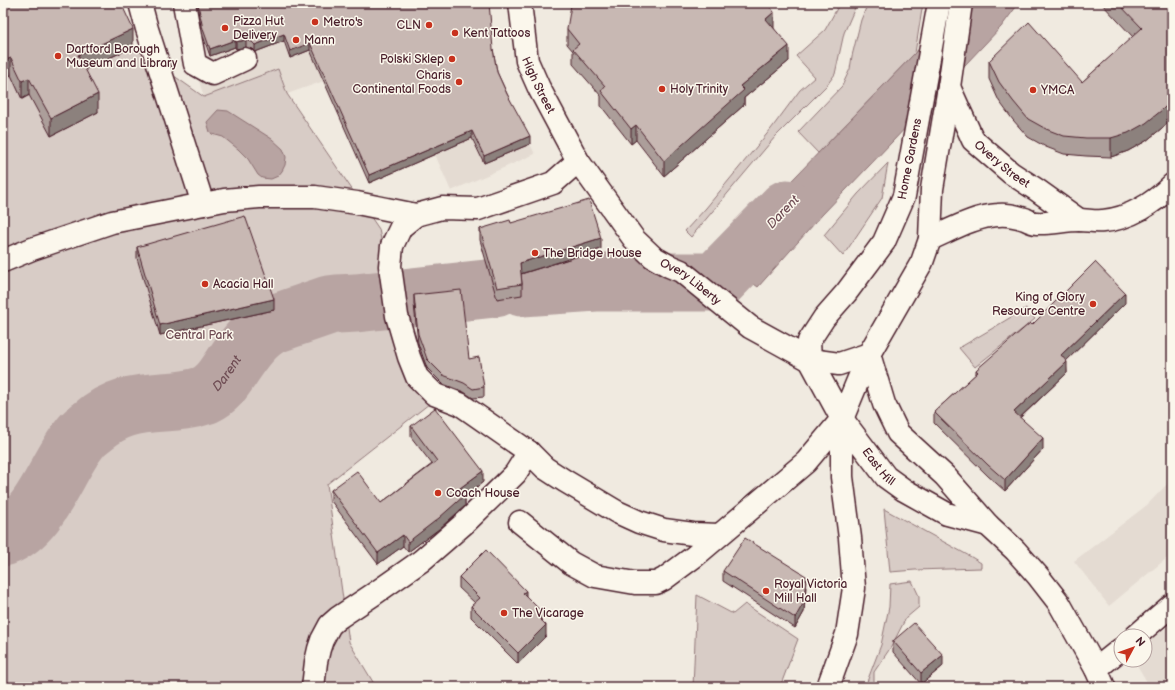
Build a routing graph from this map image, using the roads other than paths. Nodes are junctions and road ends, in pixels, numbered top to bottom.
1 (140, 3) edge
2 (184, 3) edge
3 (520, 3) edge
4 (938, 3) edge
5 (961, 3) edge
6 (245, 59) dead end
7 (949, 87) junction
8 (578, 161) junction
9 (1172, 185) edge
10 (203, 204) junction
11 (416, 215) junction
12 (1079, 220) junction
13 (930, 239) junction
14 (3, 261) edge
15 (869, 354) junction
16 (810, 360) junction
17 (842, 419) junction
18 (529, 452) junction
19 (520, 522) dead end
20 (988, 525) junction
21 (719, 535) junction
22 (1172, 605) edge
23 (1145, 628) edge
24 (1113, 660) edge
25 (1100, 678) edge
26 (313, 687) edge
27 (828, 687) edge

1 - 10 main road
2 - 6 main road
3 - 8 main road, High Street
4 - 16 main road, Home Gardens
5 - 7 main road
7 - 12 main road, Overy Street
7 - 13 main road
8 - 11 main road
8 - 16 main road, Overy Liberty
9 - 12 main road
10 - 11 main road
10 - 14 main road
11 - 18 main road
12 - 13 main road
13 - 15 main road
15 - 16 main road
15 - 17 main road
15 - 20 main road, East Hill
16 - 17 main road, East Hill
17 - 20 main road, East Hill
17 - 21 main road
17 - 27 main road
18 - 21 main road
18 - 26 main road
19 - 21 main road
20 - 25 main road, East Hill
22 - 23 main road
24 - 25 main road

